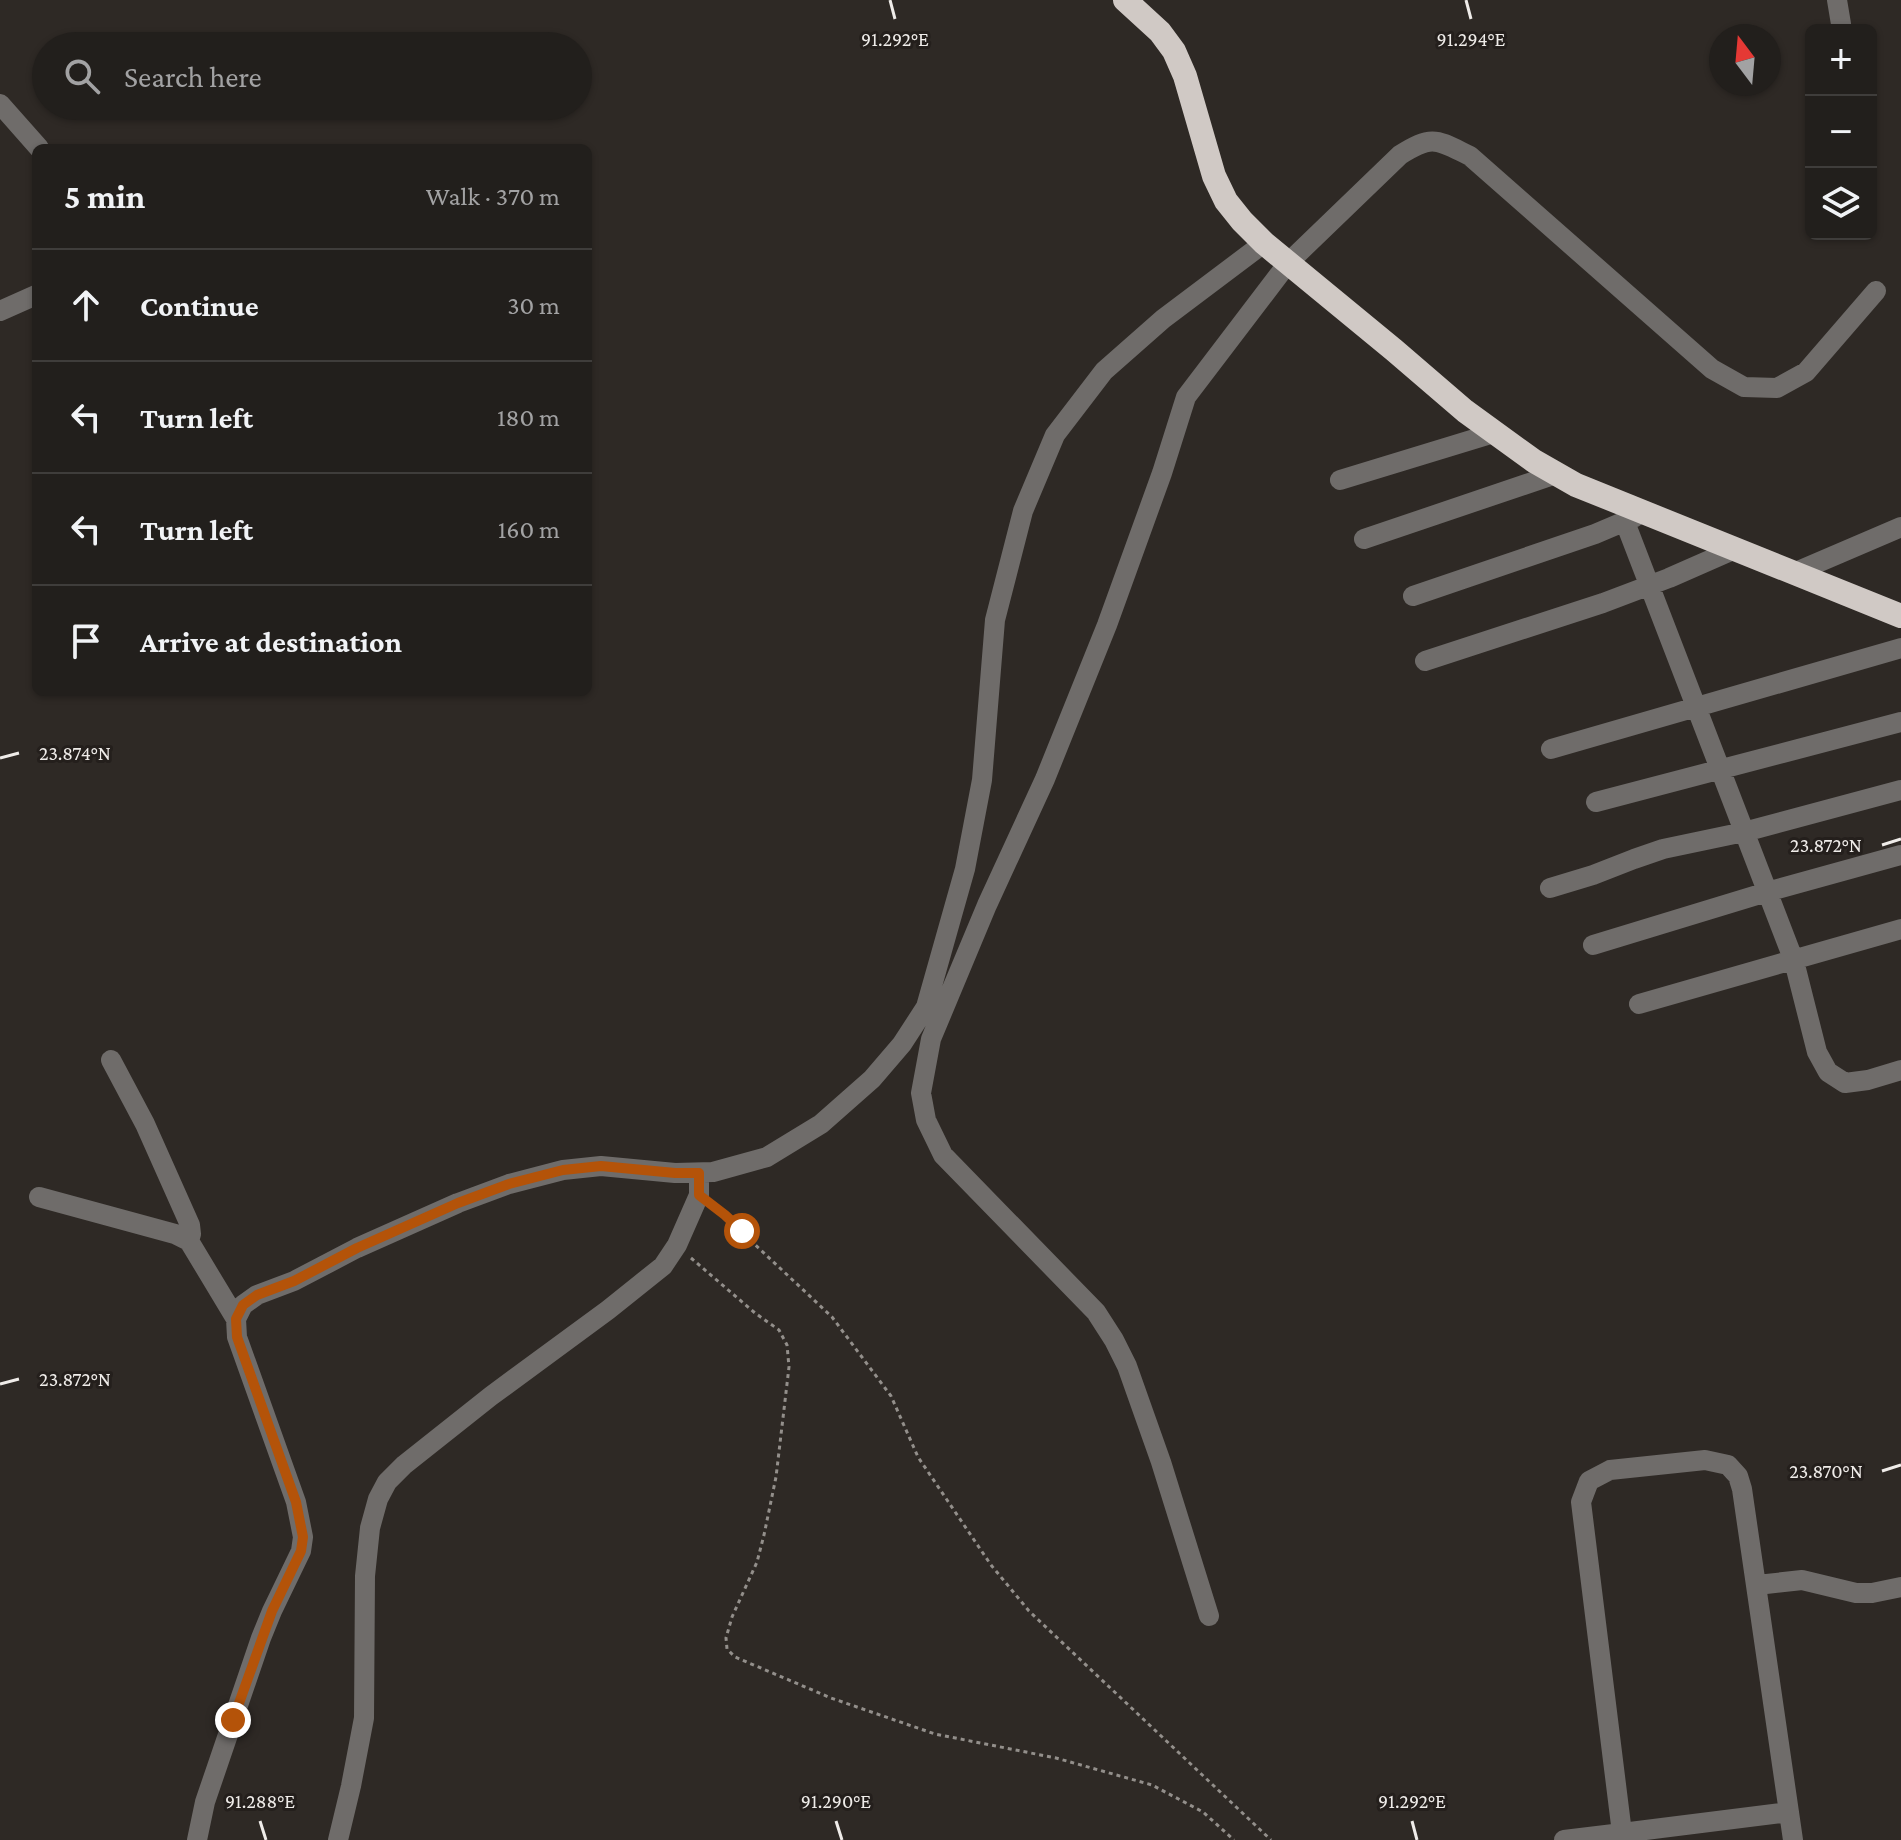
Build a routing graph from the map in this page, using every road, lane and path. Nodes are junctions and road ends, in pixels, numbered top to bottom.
1 (1125, 0) edge
2 (1837, 0) edge
3 (1841, 24) dead end
4 (0, 104) edge
5 (35, 144) edge
6 (1264, 243) junction
7 (1288, 263) junction
8 (1876, 291) dead end
9 (32, 297) edge
10 (0, 311) edge
11 (1494, 433) junction
12 (1556, 474) junction
13 (1340, 480) dead end
14 (1634, 517) junction
15 (1901, 527) edge
16 (1364, 539) dead end
17 (1735, 549) junction
18 (1796, 572) junction
19 (1650, 585) junction
20 (1413, 596) dead end
21 (1901, 616) edge
22 (1901, 648) edge
23 (1425, 661) dead end
24 (1696, 707) junction
25 (1901, 722) edge
26 (1551, 749) dead end
27 (1720, 769) junction
28 (1901, 790) edge
29 (1596, 802) dead end
30 (1744, 832) junction
31 (1901, 855) edge
32 (1550, 888) dead end
33 (1767, 892) junction
34 (1901, 929) edge
35 (1593, 945) dead end
36 (1794, 961) junction
37 (1639, 1004) dead end
38 (111, 1060) dead end
39 (1901, 1070) edge
40 (699, 1173) junction
41 (699, 1195) junction
42 (39, 1197) dead end
43 (189, 1241) junction
44 (677, 1245) junction
45 (236, 1319) junction
46 (1757, 1585) junction
47 (1901, 1587) edge
48 (1209, 1616) dead end
49 (1789, 1812) junction
50 (1622, 1837) edge
51 (197, 1840) edge
52 (338, 1840) edge
53 (1234, 1840) edge
54 (1271, 1840) edge
55 (1564, 1840) edge
56 (1793, 1840) edge

1 - 6 highway
2 - 3 street
4 - 5 street
6 - 7 highway
6 - 40 street
7 - 8 street
7 - 11 highway
7 - 48 street
9 - 10 street
11 - 12 highway
11 - 13 street
12 - 14 highway
12 - 16 street
14 - 17 highway
14 - 19 street
14 - 20 street
15 - 18 street
17 - 18 highway
17 - 19 street
18 - 21 highway
19 - 23 street
19 - 24 street
22 - 24 street
24 - 26 street
24 - 27 street
25 - 27 street
27 - 29 street
27 - 30 street
28 - 30 street
30 - 32 street
30 - 33 street
31 - 33 street
33 - 35 street
33 - 36 street
34 - 36 street
36 - 37 street
36 - 39 street
38 - 43 street
40 - 41 street
40 - 45 street
41 - 44 street
41 - 54 path
42 - 43 street
43 - 45 street
44 - 52 street
44 - 53 path
45 - 51 street
46 - 47 street
46 - 49 street
46 - 50 street
49 - 50 street
49 - 56 street
50 - 55 street

